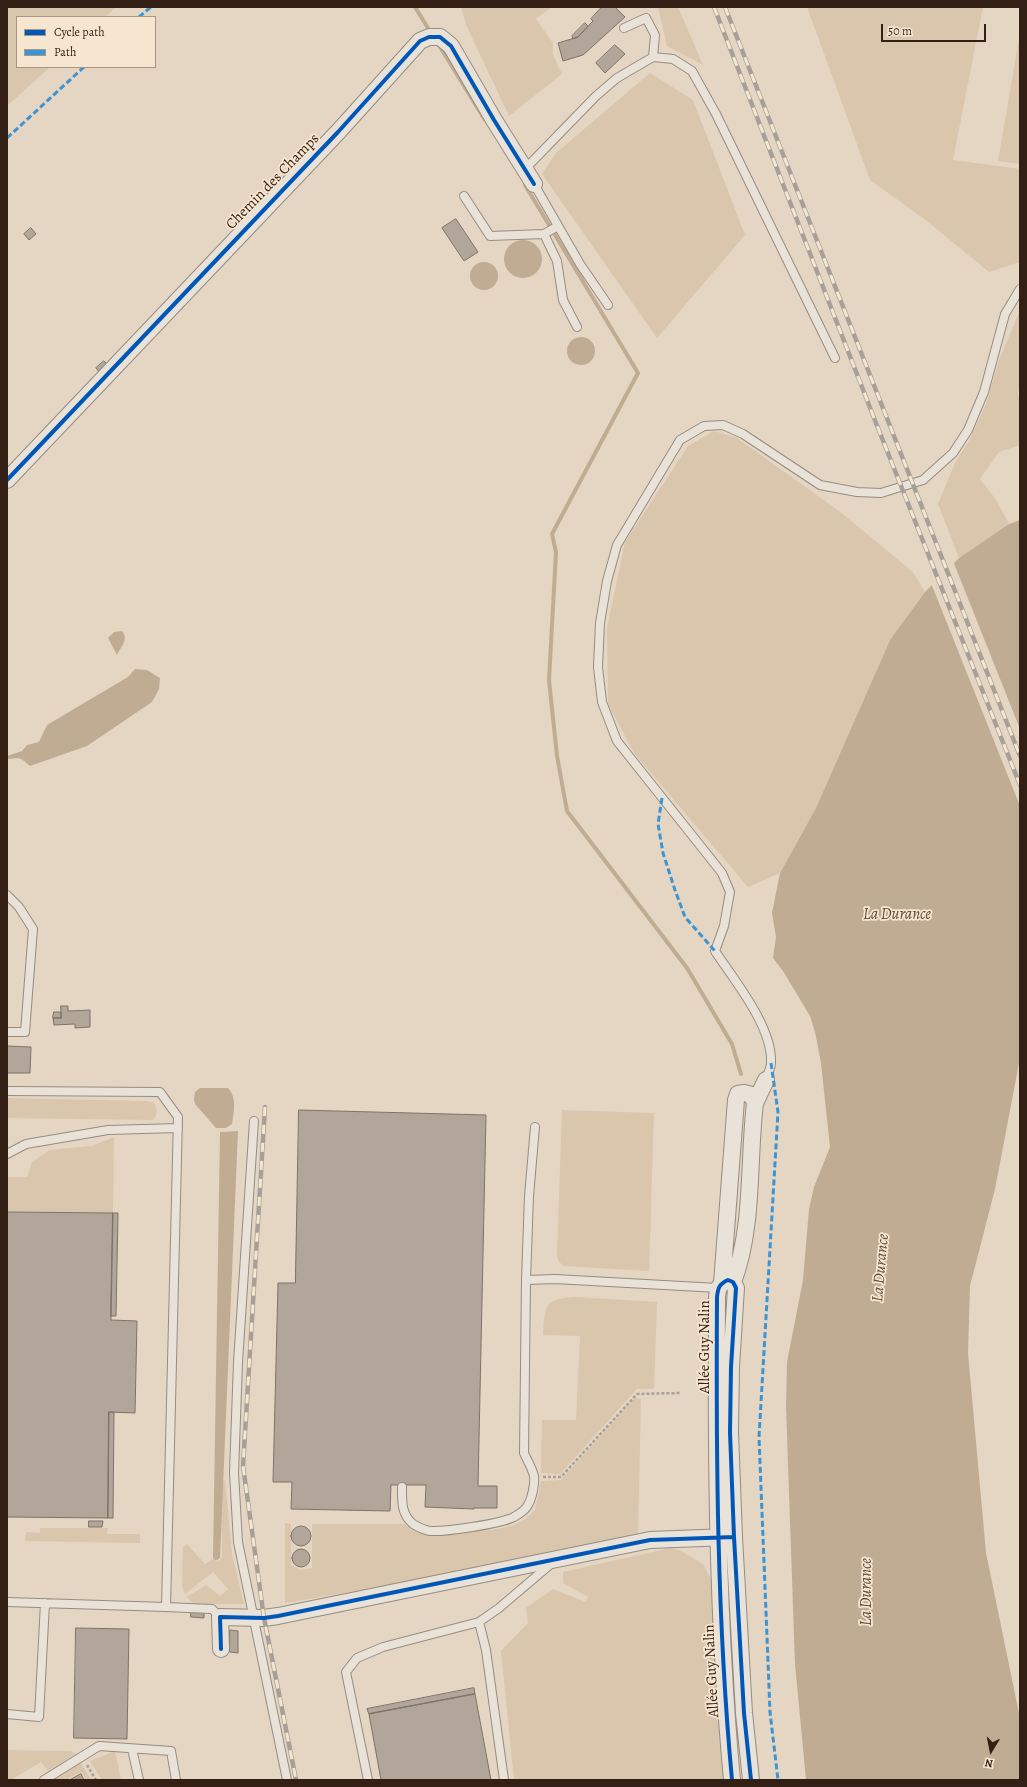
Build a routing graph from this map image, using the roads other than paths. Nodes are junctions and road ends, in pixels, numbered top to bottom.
1 (624, 28) dead end
2 (653, 57) junction
3 (525, 169) junction
4 (534, 184) joint
5 (464, 196) dead end
6 (558, 226) junction
7 (544, 234) junction
8 (1020, 289) edge
9 (608, 305) dead end
10 (577, 327) dead end
11 (835, 358) dead end
12 (7, 480) edge
13 (7, 895) edge
14 (7, 1032) edge
15 (766, 1080) joint
16 (7, 1090) edge
17 (254, 1121) dead end
18 (535, 1127) dead end
19 (178, 1128) junction
20 (7, 1154) edge
21 (526, 1280) junction
22 (724, 1284) junction
23 (402, 1487) dead end
24 (718, 1537) junction
25 (734, 1537) junction
26 (556, 1560) junction
27 (7, 1602) edge
28 (45, 1603) junction
29 (166, 1607) junction
30 (220, 1617) junction
31 (254, 1618) junction
32 (479, 1622) junction
33 (221, 1649) dead end
34 (7, 1714) edge
35 (132, 1749) junction
36 (44, 1780) edge
37 (139, 1780) edge
38 (176, 1780) edge
39 (286, 1780) edge
40 (368, 1780) edge
41 (504, 1780) edge
42 (732, 1780) edge
43 (750, 1780) edge

1 - 2 lane
2 - 3 lane
2 - 11 lane
3 - 4 street, Chemin des Champs
3 - 12 street, Chemin des Champs
4 - 6 lane
5 - 7 lane
6 - 7 lane
6 - 9 lane
7 - 10 lane
8 - 15 lane
13 - 14 lane
15 - 22 street, Allée Guy Nalin
16 - 19 lane
17 - 31 lane
18 - 21 lane
19 - 20 lane
19 - 29 lane
21 - 22 lane
21 - 23 lane
22 - 24 street, Allée Guy Nalin
22 - 25 street, Allée Guy Nalin
24 - 25 street
24 - 26 street
24 - 42 street, Allée Guy Nalin
25 - 43 street, Allée Guy Nalin
26 - 31 street
26 - 32 lane
27 - 28 lane
28 - 29 lane
28 - 34 lane
29 - 30 lane
30 - 31 street
30 - 33 street
31 - 39 lane
32 - 40 lane
32 - 41 lane
35 - 36 lane
35 - 37 lane
35 - 38 lane

